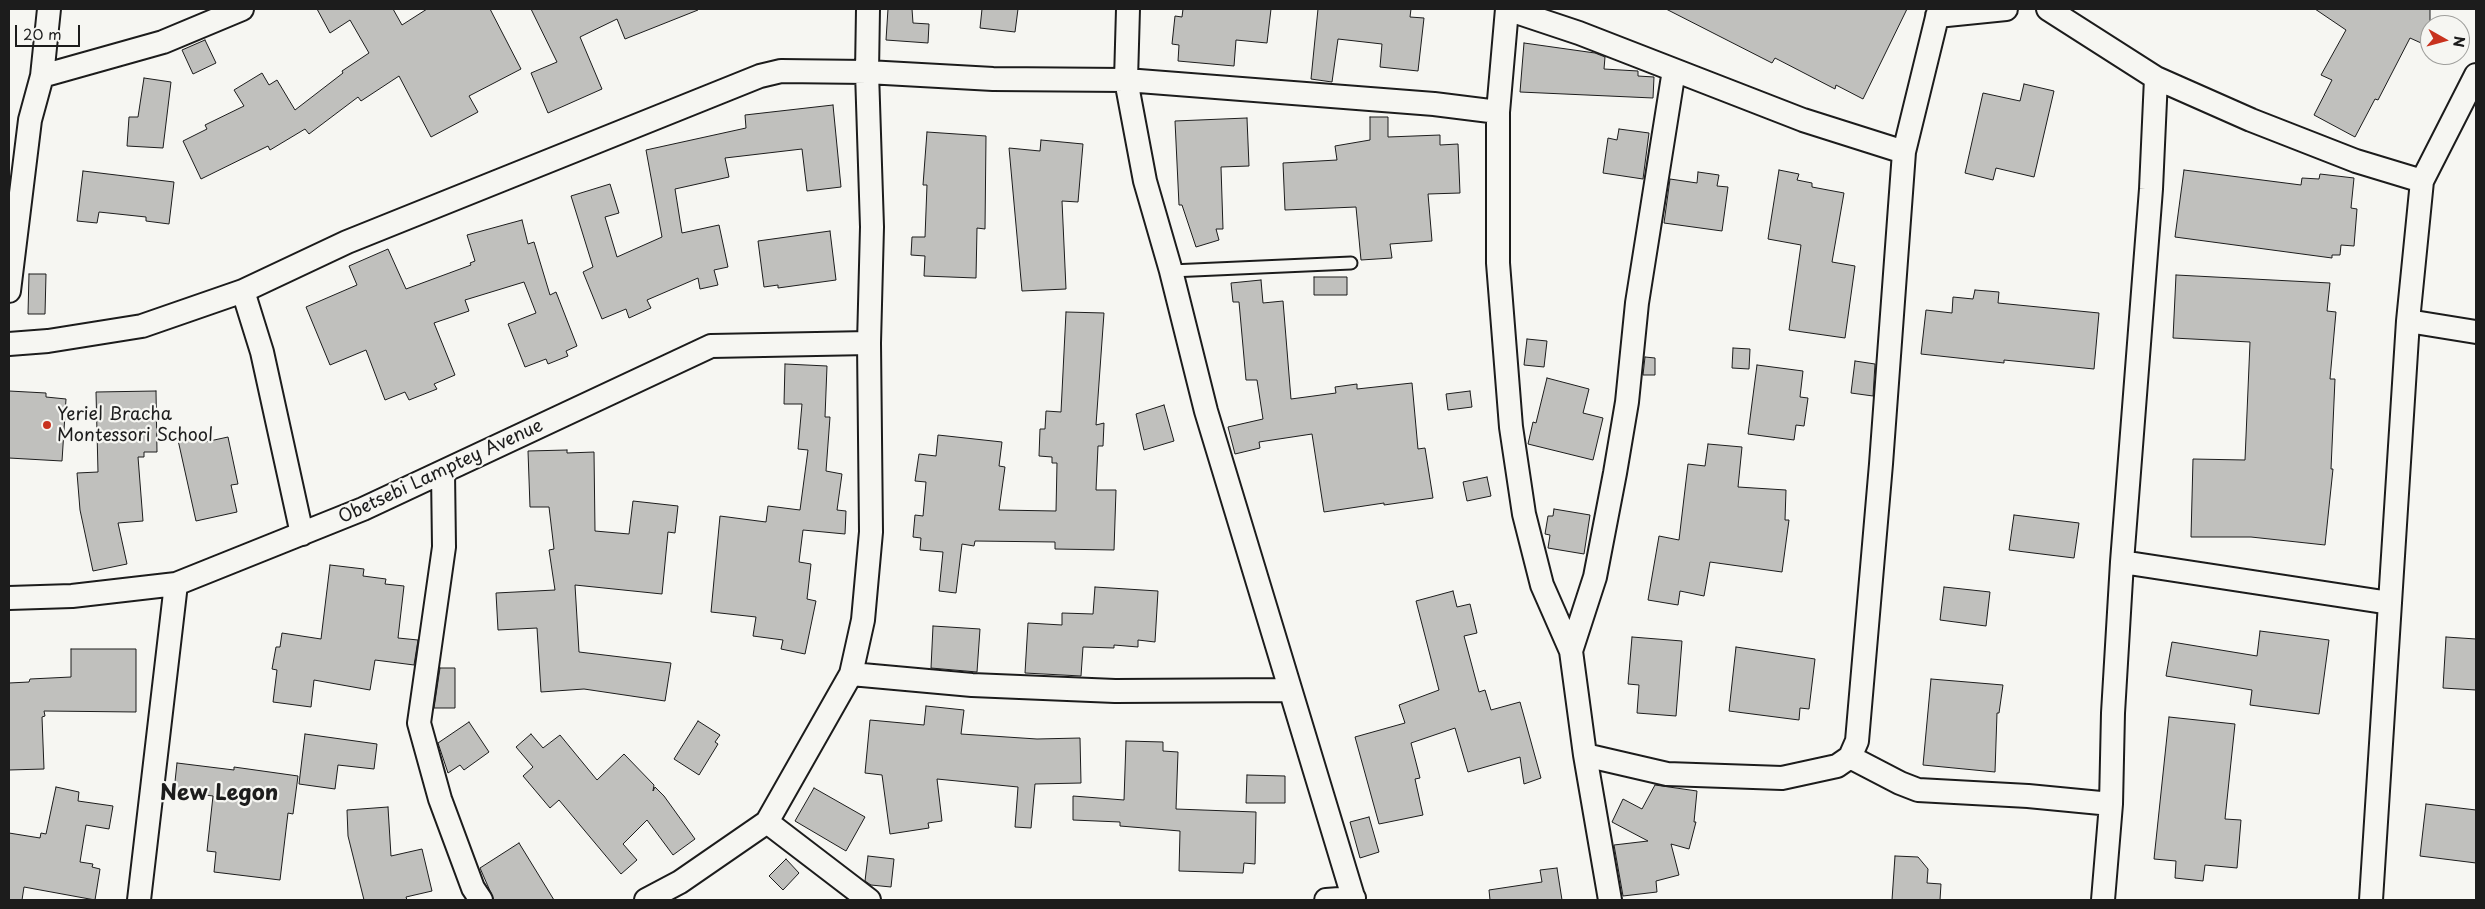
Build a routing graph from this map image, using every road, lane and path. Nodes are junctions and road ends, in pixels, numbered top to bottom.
1 (49, 9) edge
2 (242, 9) edge
3 (868, 9) edge
4 (1128, 9) edge
5 (1507, 9) edge
6 (2006, 9) edge
7 (2048, 9) edge
8 (1938, 12) edge
9 (1674, 70) junction
10 (867, 72) junction
11 (2476, 75) edge
12 (42, 76) junction
13 (2156, 78) junction
14 (1126, 80) junction
15 (1498, 112) junction
16 (1904, 152) junction
17 (2422, 181) junction
18 (1350, 263) dead end
19 (1171, 271) junction
20 (9, 291) edge
21 (243, 291) junction
22 (2408, 321) junction
23 (2476, 332) edge
24 (869, 343) junction
25 (9, 344) edge
26 (443, 472) junction
27 (302, 534) junction
28 (2122, 562) junction
29 (176, 584) junction
30 (9, 598) edge
31 (2390, 603) junction
32 (1570, 651) junction
33 (851, 674) junction
34 (1290, 690) junction
35 (1585, 755) junction
36 (1850, 757) junction
37 (2111, 804) junction
38 (768, 822) junction
39 (1354, 899) edge
40 (139, 900) edge
41 (481, 900) edge
42 (646, 900) edge
43 (869, 900) edge
44 (1326, 900) edge
45 (1610, 900) edge
46 (2104, 900) edge
47 (2371, 900) edge

1 - 12 street
2 - 12 street
3 - 10 street
4 - 14 street
5 - 9 street
5 - 15 street
6 - 8 street
7 - 13 street
8 - 16 street
9 - 16 street
9 - 32 street
10 - 14 street
10 - 21 street
10 - 24 street
11 - 17 street
12 - 20 street
13 - 17 street
13 - 28 street
14 - 15 street
14 - 19 street
15 - 32 street
16 - 36 street
17 - 22 street
18 - 19 lane
19 - 34 street
21 - 25 street
21 - 27 street
22 - 23 street
22 - 31 street
24 - 26 street, Obetsebi Lamptey Avenue
24 - 33 street
26 - 27 street, Obetsebi Lamptey Avenue
26 - 41 street
27 - 29 street, Obetsebi Lamptey Avenue
28 - 31 street
28 - 37 street
29 - 30 street, Obetsebi Lamptey Avenue
29 - 40 street
31 - 47 street
32 - 35 street
33 - 34 street
33 - 38 street
34 - 39 street
35 - 36 street
35 - 45 street
36 - 37 street
37 - 46 street
38 - 42 street
38 - 43 street
39 - 44 street

